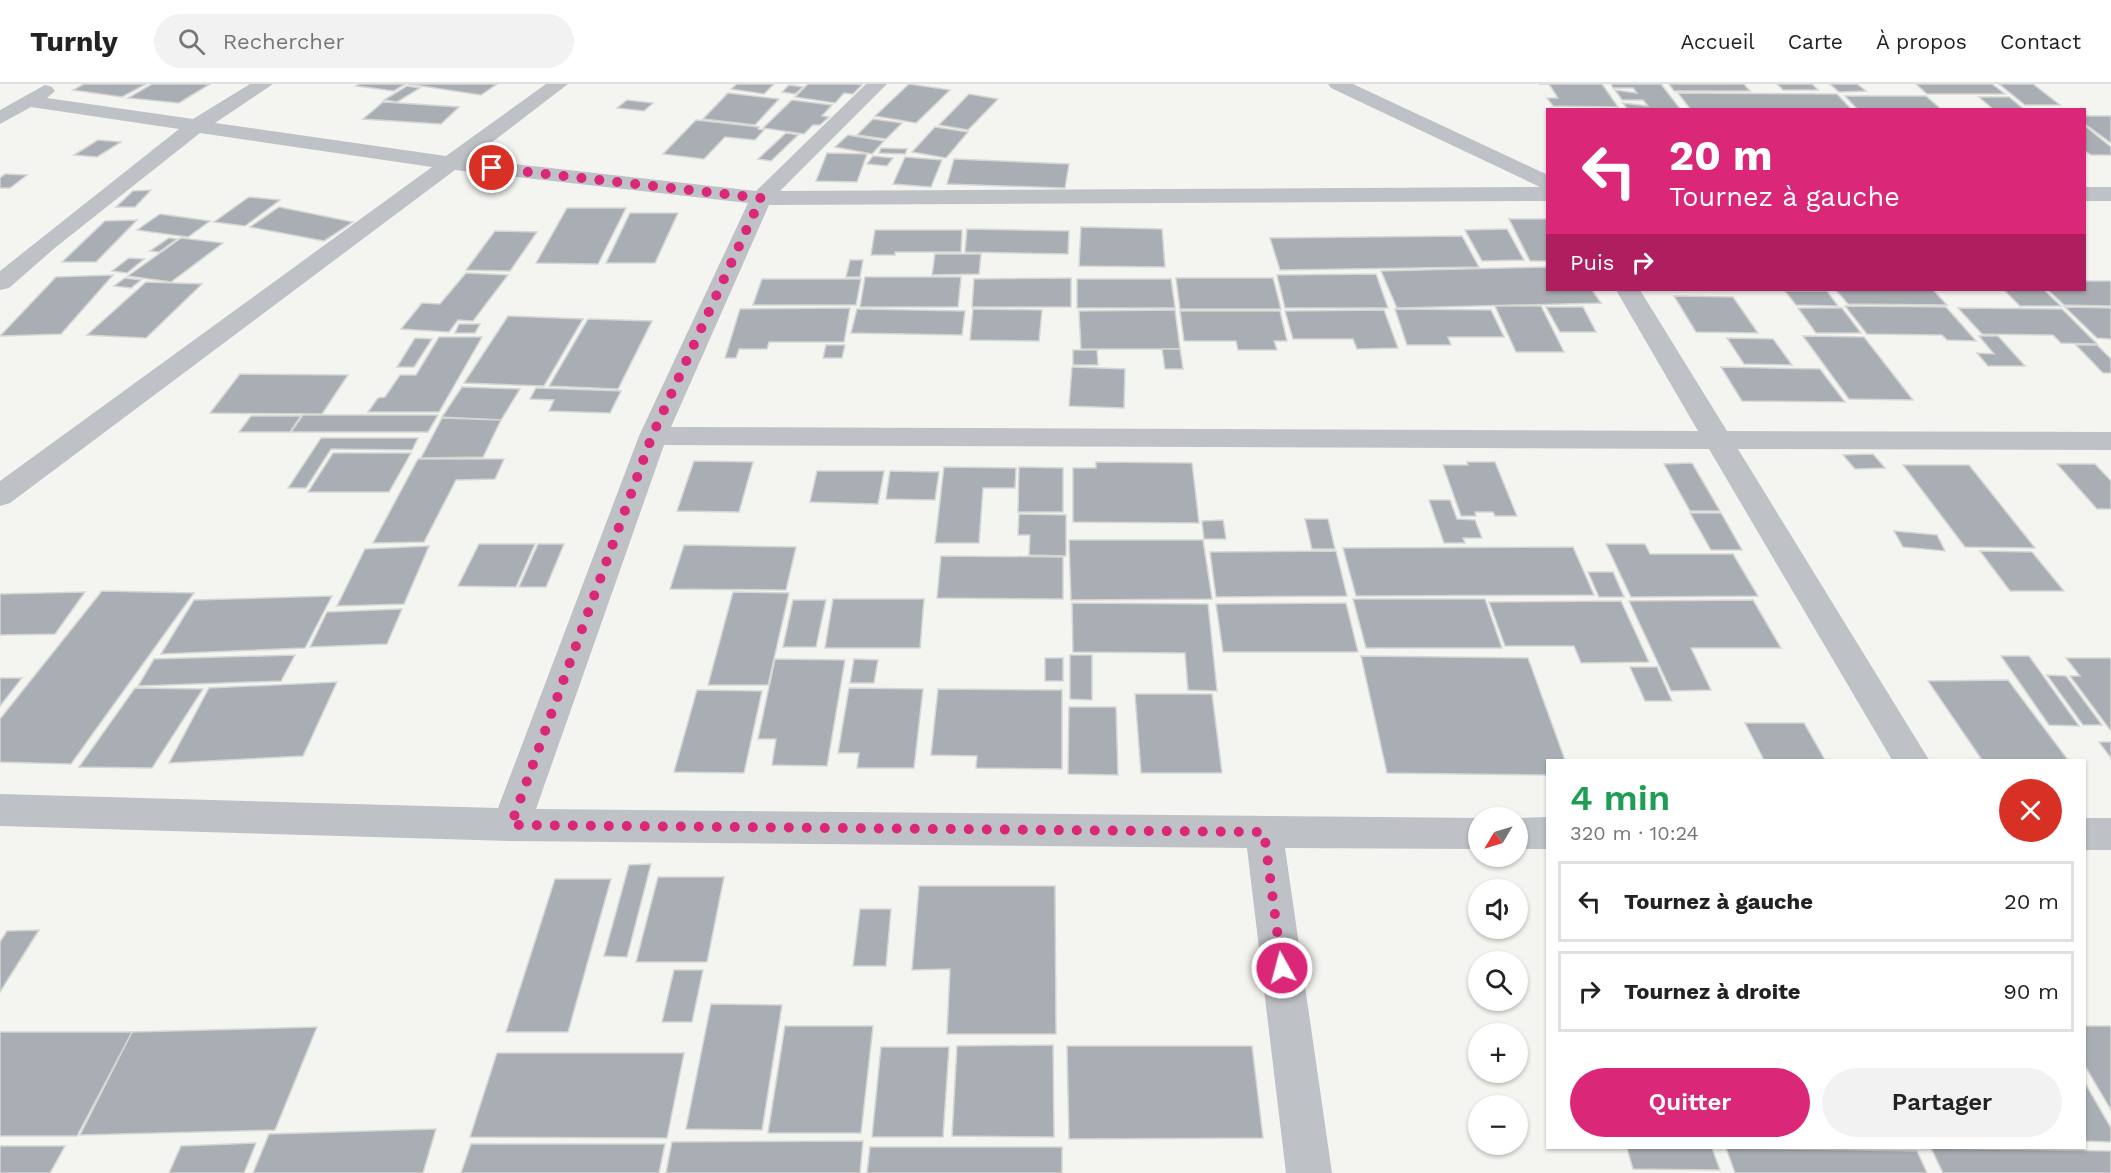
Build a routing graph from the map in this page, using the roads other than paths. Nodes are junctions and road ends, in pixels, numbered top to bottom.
1 (58, 84) edge
2 (263, 84) edge
3 (558, 84) edge
4 (877, 84) edge
5 (1338, 84) edge
6 (27, 101) junction
7 (0, 118) edge
8 (196, 126) junction
9 (448, 163) junction
10 (1546, 182) edge
11 (1546, 194) edge
12 (2086, 194) edge
13 (2111, 194) edge
14 (761, 198) junction
15 (0, 283) edge
16 (1629, 291) edge
17 (652, 436) junction
18 (1720, 440) junction
19 (2111, 441) edge
20 (5, 490) edge
21 (1910, 759) edge
22 (0, 810) edge
23 (511, 825) junction
24 (1264, 832) junction
25 (1468, 833) edge
26 (1528, 833) edge
27 (1546, 833) edge
28 (2086, 834) edge
29 (2111, 834) edge
30 (1309, 1173) edge

1 - 6 street
2 - 8 street
3 - 9 street
4 - 14 street
5 - 10 street
6 - 7 street
6 - 8 street
8 - 9 street
8 - 15 street
9 - 14 street
9 - 20 street
11 - 14 street
12 - 13 street
14 - 17 street
16 - 18 street
17 - 18 street
17 - 23 street
18 - 19 street
18 - 21 street
22 - 23 street
23 - 24 street
24 - 25 street
24 - 30 street
26 - 27 street
28 - 29 street

